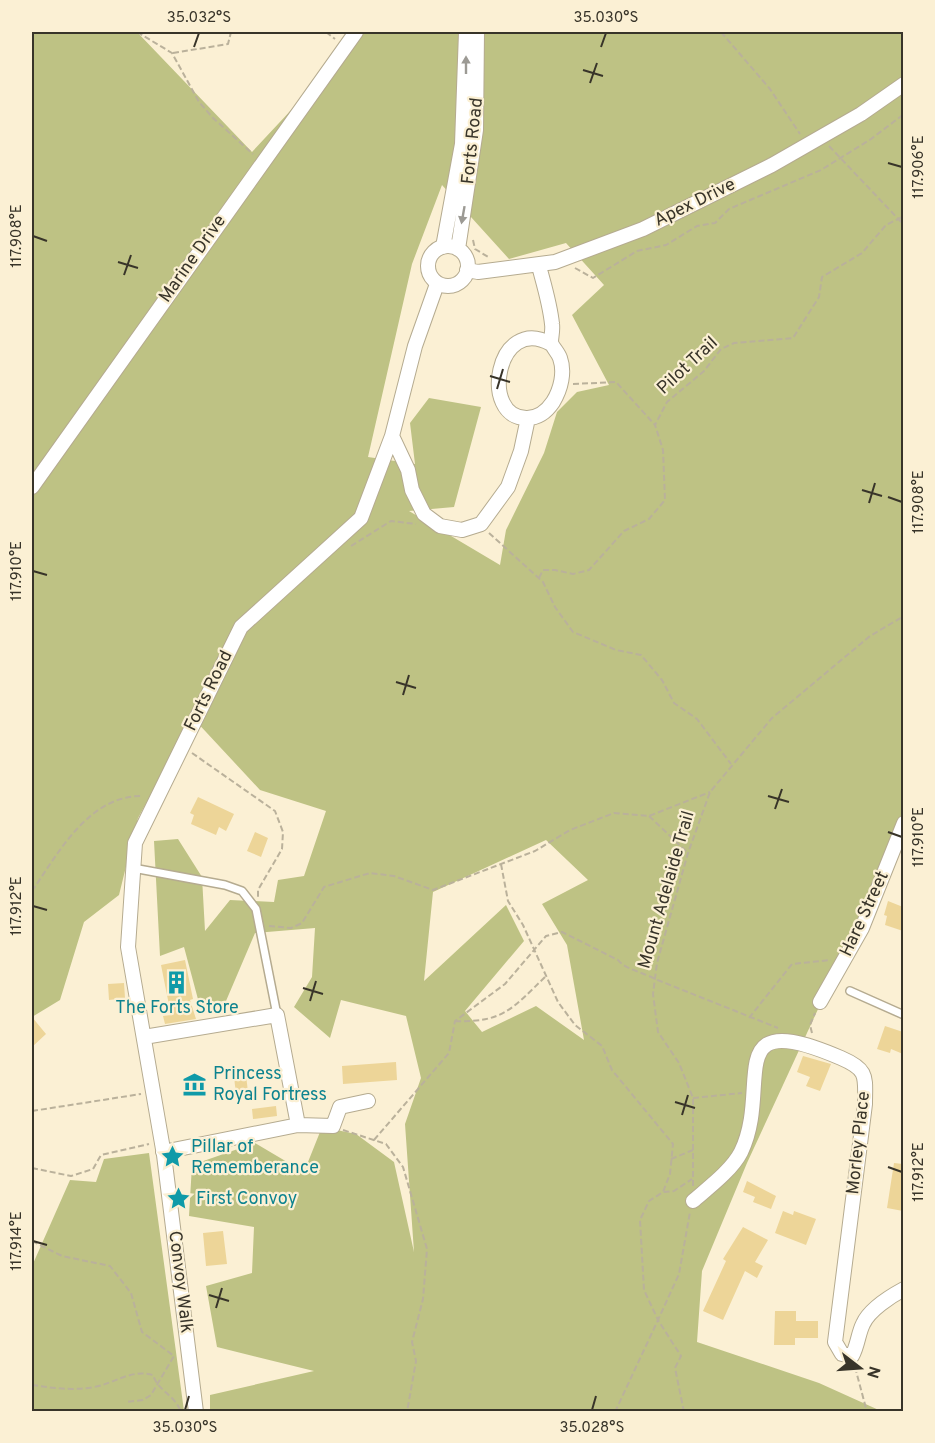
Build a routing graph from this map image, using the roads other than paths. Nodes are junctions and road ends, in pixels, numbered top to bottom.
1 (356, 32) edge
2 (466, 32) edge
3 (477, 32) edge
4 (903, 84) edge
5 (443, 247) junction
6 (458, 249) junction
7 (539, 266) junction
8 (467, 270) junction
9 (437, 284) junction
10 (551, 344) junction
11 (528, 418) junction
12 (392, 436) junction
13 (32, 487) edge
14 (903, 823) edge
15 (133, 868) junction
16 (849, 992) dead end
17 (820, 1002) road end
18 (903, 1014) edge
19 (277, 1015) junction
20 (144, 1037) junction
21 (368, 1101) dead end
22 (298, 1125) junction
23 (162, 1146) junction
24 (693, 1201) road end
25 (903, 1289) edge
26 (196, 1412) edge

1 - 13 street, Marine Drive
5 -> 2 street, Forts Road
3 -> 6 street, Forts Road
4 - 7 street, Apex Drive
5 - 6 street
5 - 9 street
6 - 8 street
7 - 8 street, Apex Drive
7 - 10 street
8 - 9 street
9 - 12 street, Forts Road
10 - 11 street
10 - 11 street
11 - 12 street
12 - 15 street, Forts Road
14 - 17 street, Hare Street
15 - 19 lane
15 - 20 street, Forts Road
16 - 18 lane
19 - 20 street
19 - 22 street
20 - 23 street, Forts Road
21 - 22 street
22 - 23 street
23 - 26 street, Convoy Walk
24 - 25 street, Morley Place

